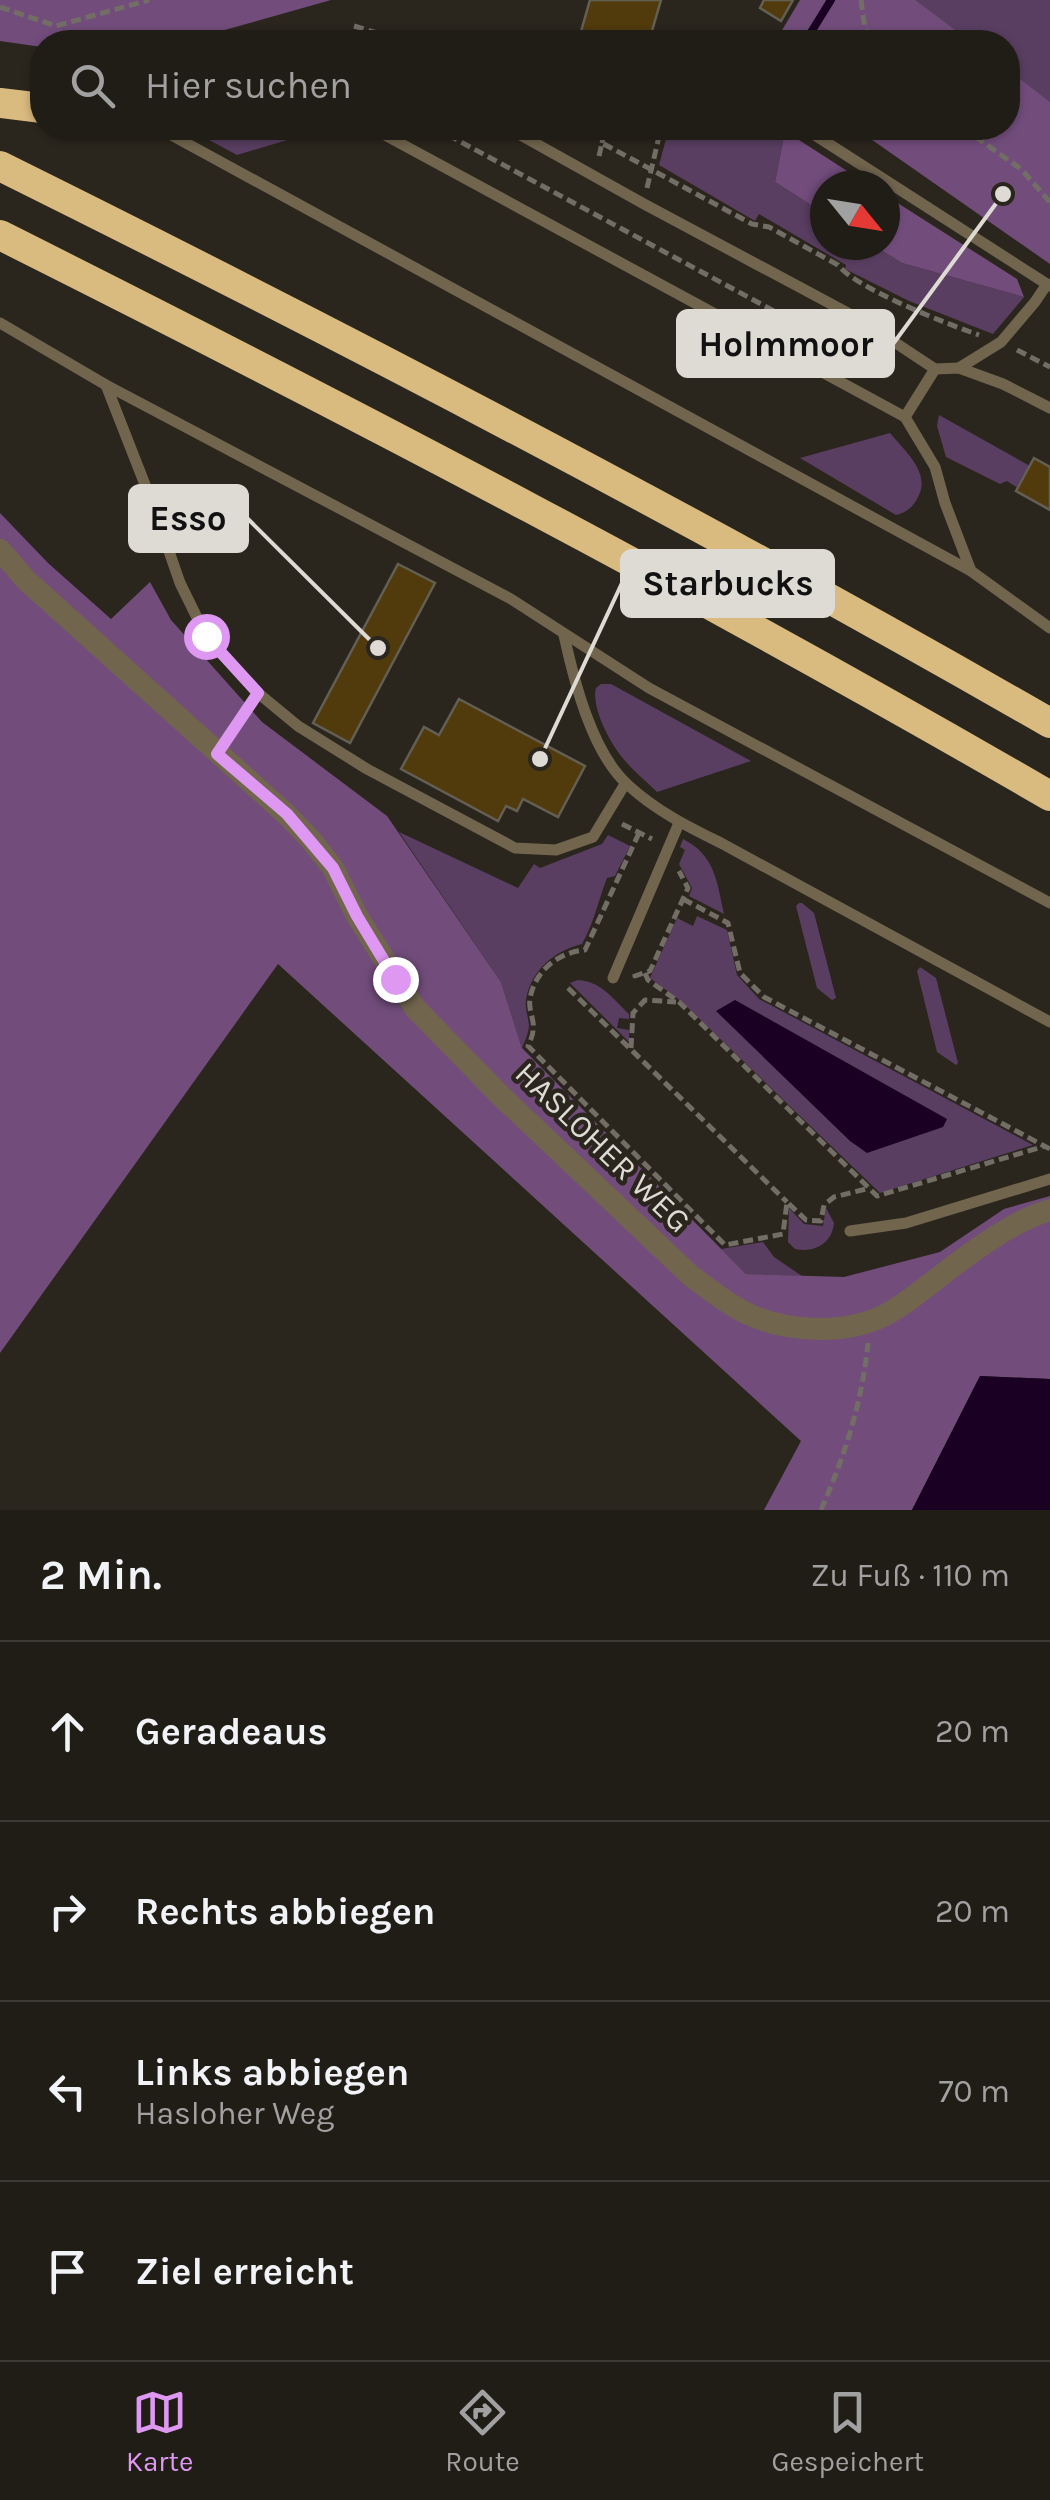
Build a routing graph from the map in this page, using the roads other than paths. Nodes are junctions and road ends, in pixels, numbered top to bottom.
1 (0, 103) edge
2 (30, 107) edge
3 (179, 140) edge
4 (394, 140) edge
5 (529, 140) edge
6 (823, 140) edge
7 (0, 166) edge
8 (0, 235) edge
9 (1048, 285) edge
10 (0, 323) edge
11 (959, 368) junction
12 (935, 369) junction
13 (106, 386) junction
14 (1050, 408) edge
15 (905, 417) junction
16 (0, 550) edge
17 (971, 571) junction
18 (1050, 628) edge
19 (564, 635) junction
20 (258, 693) junction
21 (1050, 722) edge
22 (217, 754) junction
23 (626, 784) junction
24 (1050, 796) edge
25 (679, 823) junction
26 (1050, 903) edge
27 (613, 978) dead end
28 (1050, 1022) edge
29 (1050, 1179) edge
30 (1050, 1210) edge
31 (850, 1231) dead end

1 - 2 highway
3 - 17 lane
4 - 15 lane
5 - 12 lane
6 - 9 lane
7 - 21 highway
8 - 24 highway
9 - 11 lane
10 - 13 lane
11 - 12 lane
11 - 14 lane
12 - 15 lane
13 - 19 lane
13 - 20 lane
15 - 17 lane
16 - 22 street, HASLOHER WEG
17 - 18 lane
19 - 23 lane
19 - 26 lane
20 - 22 lane
20 - 23 lane
22 - 30 street, HASLOHER WEG
23 - 25 lane
25 - 27 lane
25 - 28 lane
29 - 31 lane

